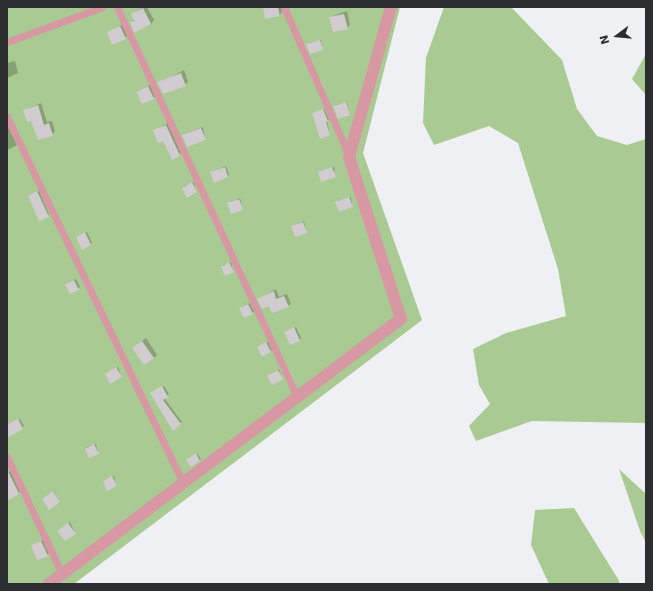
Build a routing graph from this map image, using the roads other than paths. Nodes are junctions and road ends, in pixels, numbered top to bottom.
1 (102, 7) edge
2 (117, 7) edge
3 (284, 7) edge
4 (391, 7) edge
5 (7, 42) edge
6 (7, 117) edge
7 (349, 157) junction
8 (297, 397) junction
9 (7, 458) edge
10 (183, 483) junction
11 (62, 574) junction
12 (49, 584) edge

1 - 5 lane
2 - 8 lane
3 - 7 lane
4 - 7 street
6 - 10 lane
7 - 8 street
8 - 10 street
9 - 11 lane
10 - 11 street
11 - 12 street

